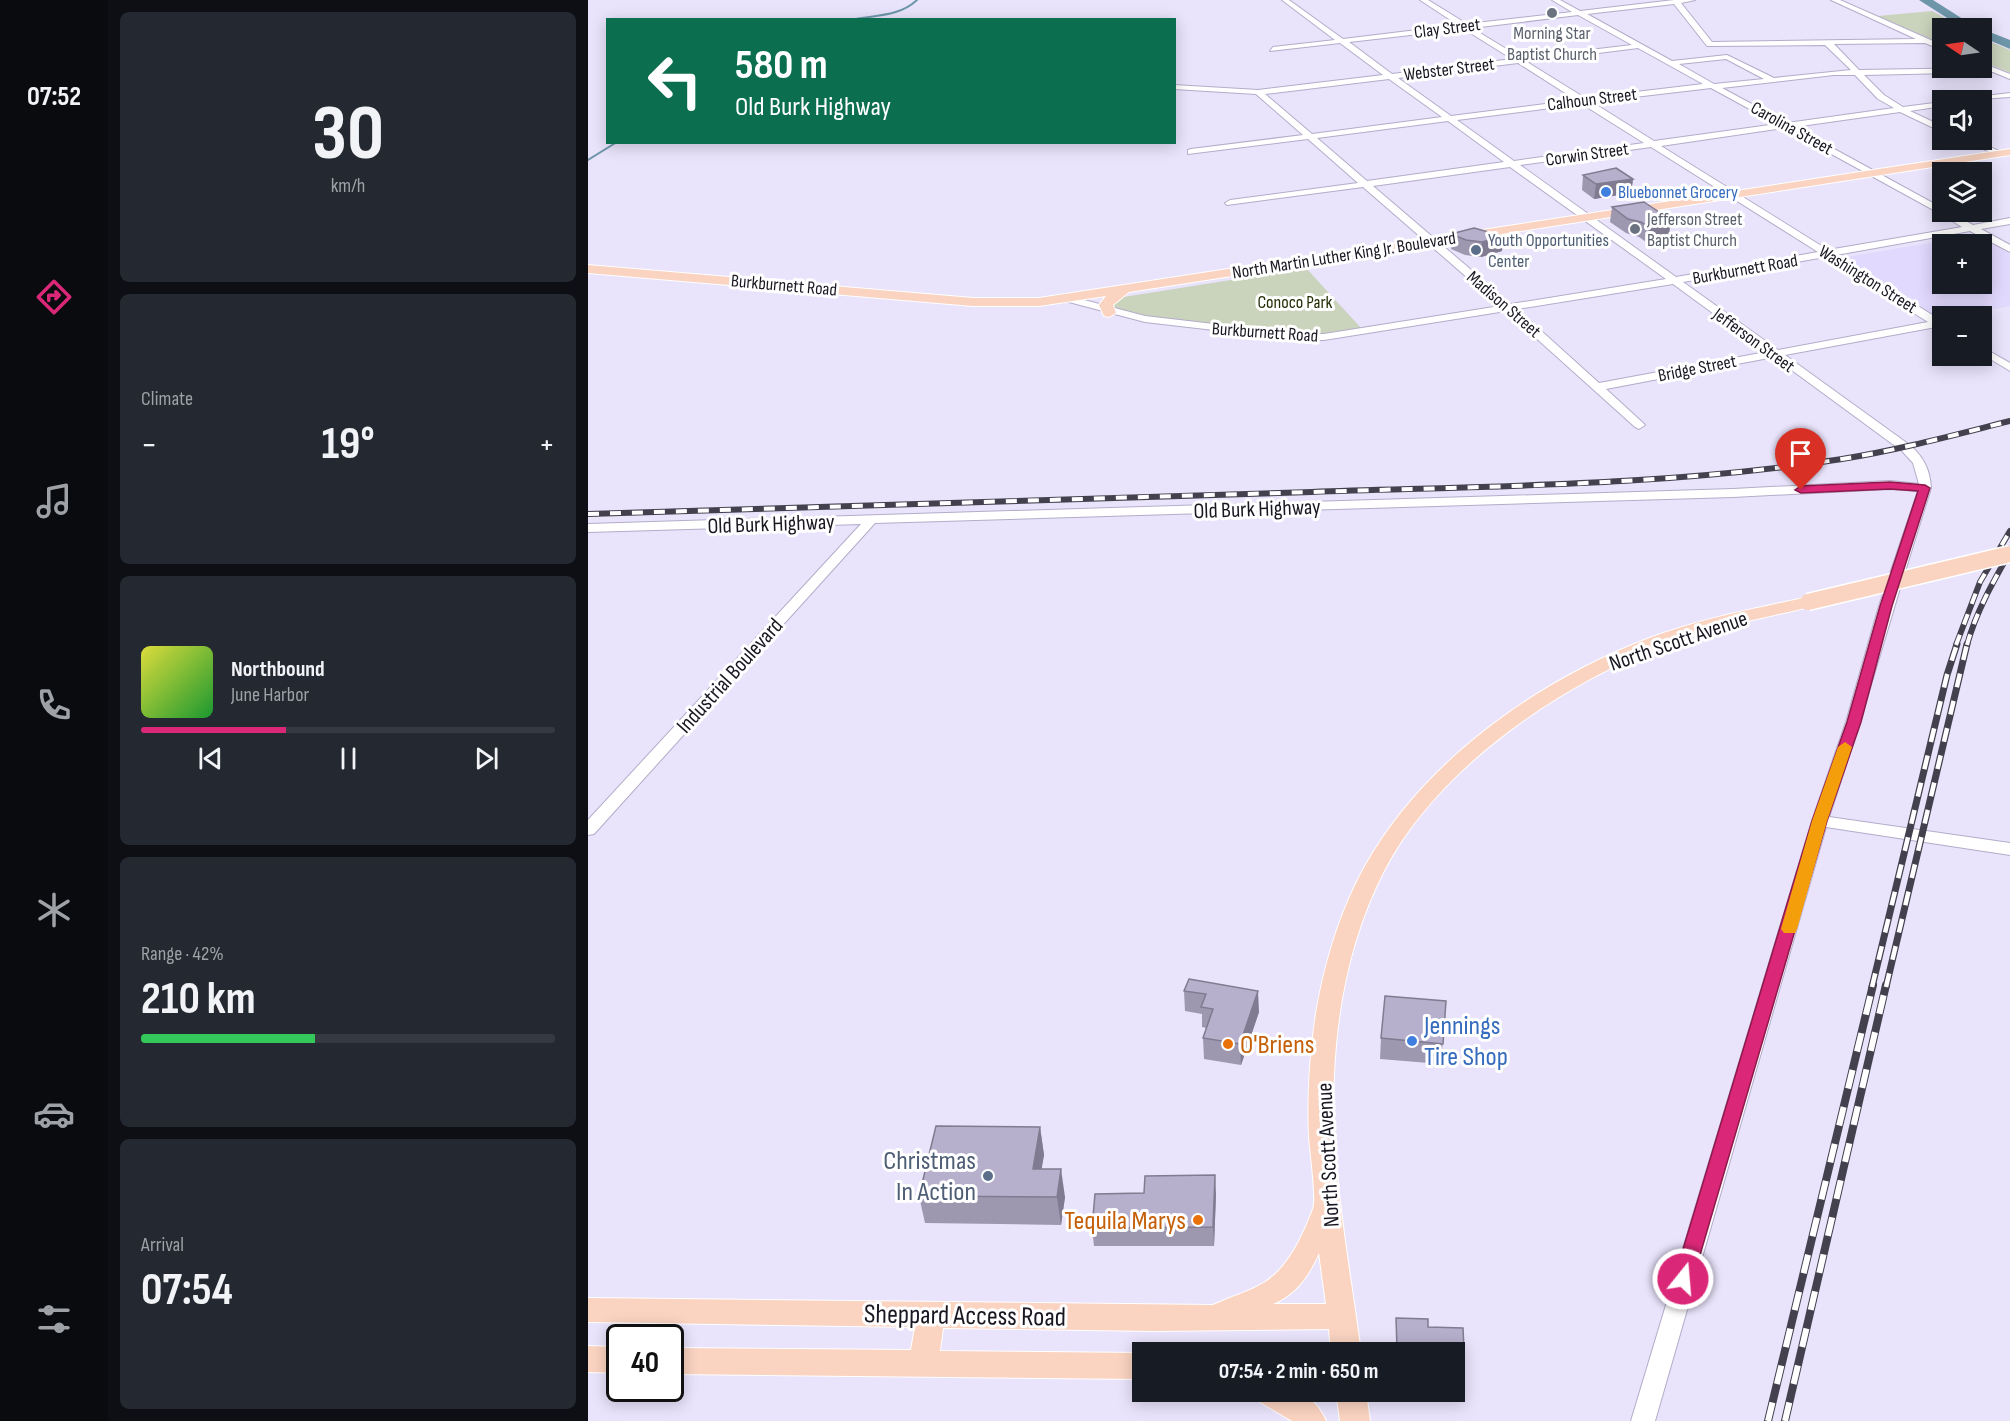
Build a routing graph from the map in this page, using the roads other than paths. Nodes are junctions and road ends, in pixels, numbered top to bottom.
1 (1285, 0) edge
2 (1423, 0) edge
3 (1555, 0) edge
4 (1690, 0) edge
5 (1834, 0) edge
6 (1676, 2) junction
7 (1578, 13) junction
8 (1463, 26) junction
9 (1341, 40) junction
10 (1926, 41) junction
11 (1827, 42) junction
12 (1932, 44) edge
13 (1640, 46) junction
14 (1273, 49) dead end
15 (1520, 61) junction
16 (1670, 63) junction
17 (1994, 70) joint
18 (1857, 72) junction
19 (1390, 76) junction
20 (2010, 77) edge
21 (1772, 81) junction
22 (1713, 86) junction
23 (1176, 87) edge
24 (1258, 92) junction
25 (2010, 95) edge
26 (1992, 97) edge
27 (1582, 100) junction
28 (1932, 106) edge
29 (1902, 110) junction
30 (1448, 118) junction
31 (1932, 124) edge
32 (1788, 126) junction
33 (1311, 136) junction
34 (1654, 145) junction
35 (1992, 149) edge
36 (1191, 152) dead end
37 (2007, 154) edge
38 (1512, 165) junction
39 (1874, 173) junction
40 (1368, 185) junction
41 (1734, 194) junction
42 (1230, 203) dead end
43 (1932, 205) edge
44 (1585, 218) junction
45 (2010, 221) edge
46 (1962, 222) edge
47 (1972, 228) junction
48 (1432, 241) junction
49 (2010, 249) edge
50 (1828, 254) junction
51 (588, 269) edge
52 (1672, 281) junction
53 (1124, 290) junction
54 (1069, 299) junction
55 (1507, 306) junction
56 (1109, 313) junction
57 (1932, 320) edge
58 (1932, 326) edge
59 (1774, 354) junction
60 (1992, 356) edge
61 (2010, 368) edge
62 (1598, 387) junction
63 (1639, 425) dead end
64 (1925, 488) junction
65 (871, 520) junction
66 (588, 528) edge
67 (2010, 554) edge
68 (1820, 821) junction
69 (588, 831) edge
70 (2010, 849) edge
71 (1328, 1205) junction
72 (588, 1310) edge
73 (931, 1315) junction
74 (1341, 1316) junction
75 (1211, 1318) junction
76 (1345, 1342) edge
77 (588, 1359) edge
78 (606, 1360) edge
79 (684, 1361) edge
80 (924, 1364) junction
81 (1132, 1366) edge
82 (1288, 1402) edge
83 (1352, 1402) edge
84 (1311, 1421) edge
85 (1354, 1421) edge
86 (1643, 1421) edge

1 - 9 street, Jefferson Street
2 - 8 street, Washington Street
3 - 7 street, Carolina Street
4 - 6 street, Clay Street
5 - 10 street
6 - 7 street, Clay Street
6 - 11 street
7 - 8 street, Clay Street
7 - 13 street, Carolina Street
8 - 9 street, Clay Street
8 - 15 street, Washington Street
9 - 14 street, Clay Street
9 - 19 street, Jefferson Street
10 - 11 street
10 - 12 street
11 - 18 street
13 - 15 street, Webster Street
13 - 16 street, Carolina Street
15 - 19 street, Webster Street
15 - 27 street, Washington Street
16 - 21 street
16 - 22 street, Carolina Street
17 - 18 street, Calhoun Street
17 - 20 street
18 - 21 street, Calhoun Street
18 - 29 street
19 - 24 street, Webster Street
19 - 30 street, Jefferson Street
21 - 22 street, Calhoun Street
22 - 27 street, Calhoun Street
22 - 32 street, Carolina Street
23 - 24 street, Webster Street
24 - 33 street, Madison Street
25 - 26 street
27 - 30 street, Calhoun Street
27 - 34 street, Washington Street
28 - 29 street, Corwin Street
29 - 31 street
29 - 32 street, Corwin Street
30 - 33 street, Calhoun Street
30 - 38 street, Jefferson Street
32 - 34 street, Corwin Street
32 - 39 street, Carolina Street
33 - 36 street, Calhoun Street
33 - 40 street, Madison Street
34 - 38 street, Corwin Street
34 - 41 street, Washington Street
35 - 37 street
37 - 39 main road, North Martin Luther King Jr. Boulevard
38 - 40 street, Corwin Street
38 - 44 street, Jefferson Street
39 - 41 main road, North Martin Luther King Jr. Boulevard
39 - 43 street, Carolina Street
40 - 42 street, Corwin Street
40 - 48 street, Madison Street
41 - 44 main road, North Martin Luther King Jr. Boulevard
41 - 50 street, Washington Street
44 - 48 main road, North Martin Luther King Jr. Boulevard
44 - 52 street, Jefferson Street
45 - 47 street, Burkburnett Road
46 - 47 street, Carolina Street
47 - 49 street, Carolina Street
47 - 50 street, Burkburnett Road
48 - 53 main road, North Martin Luther King Jr. Boulevard
48 - 55 street, Madison Street
50 - 52 street, Burkburnett Road
50 - 57 street, Washington Street
51 - 54 main road, Burkburnett Road
52 - 55 street, Burkburnett Road
52 - 59 street, Jefferson Street
53 - 54 main road, North Martin Luther King Jr. Boulevard
53 - 56 main road
54 - 56 street, Burkburnett Road
55 - 56 street, Burkburnett Road
55 - 62 street, Madison Street
58 - 59 street, Bridge Street
59 - 62 street, Bridge Street
59 - 64 street, Jefferson Street
60 - 61 street
62 - 63 street, Madison Street
64 - 65 street, Old Burk Highway
64 - 68 street
65 - 66 street, Old Burk Highway
65 - 69 street, Industrial Boulevard
67 - 71 main road, North Scott Avenue, bridge
68 - 70 street
68 - 86 street
71 - 74 main road, North Scott Avenue
71 - 75 main road
72 - 73 main road, Sheppard Access Road
73 - 75 main road, Sheppard Access Road
73 - 80 main road
74 - 75 main road, Sheppard Access Road
74 - 76 main road, North Scott Avenue
77 - 78 main road
79 - 80 main road, Sheppard Access Road
80 - 81 main road, Sheppard Access Road
82 - 84 main road
83 - 85 main road

